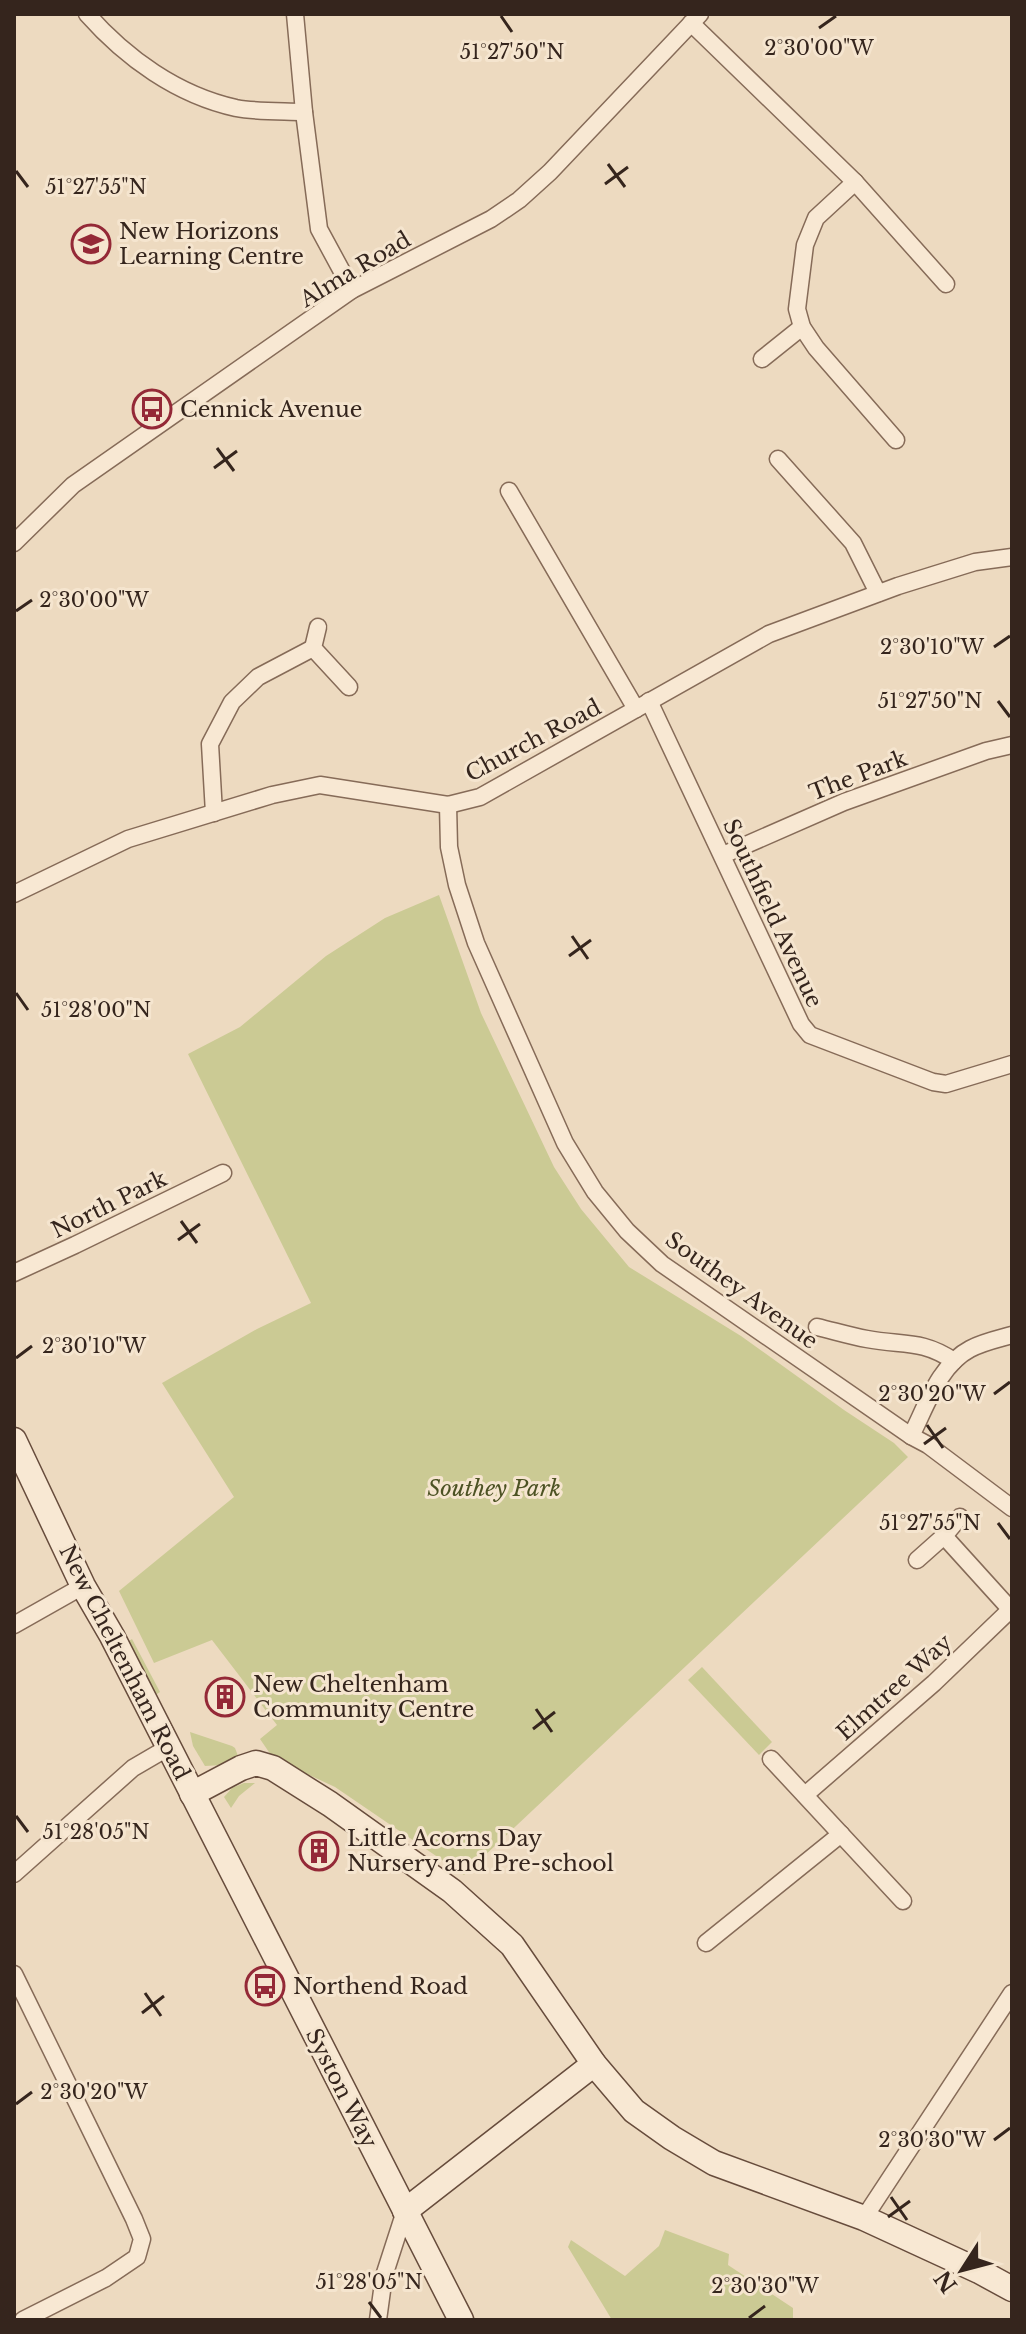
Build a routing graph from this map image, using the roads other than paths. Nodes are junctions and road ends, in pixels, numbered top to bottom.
1 (87, 14) edge
2 (295, 14) edge
3 (695, 19) edge
4 (304, 112) junction
5 (855, 182) junction
6 (946, 284) dead end
7 (352, 290) junction
8 (802, 327) junction
9 (762, 359) dead end
10 (896, 440) dead end
11 (778, 459) dead end
12 (509, 491) dead end
13 (14, 543) edge
14 (1012, 557) edge
15 (878, 593) junction
16 (318, 627) dead end
17 (313, 648) junction
18 (349, 687) dead end
19 (643, 705) junction
20 (1012, 745) edge
21 (448, 805) junction
22 (214, 813) junction
23 (723, 855) junction
24 (14, 894) edge
25 (1012, 1064) edge
26 (223, 1173) dead end
27 (14, 1273) edge
28 (817, 1327) dead end
29 (1012, 1335) edge
30 (954, 1361) junction
31 (911, 1436) junction
32 (14, 1440) edge
33 (1012, 1508) edge
34 (960, 1517) dead end
35 (944, 1536) junction
36 (917, 1560) dead end
37 (83, 1586) junction
38 (1011, 1609) edge
39 (14, 1625) edge
40 (169, 1747) junction
41 (771, 1759) dead end
42 (192, 1794) junction
43 (805, 1795) junction
44 (841, 1834) junction
45 (14, 1874) edge
46 (903, 1901) dead end
47 (706, 1943) dead end
48 (14, 1974) edge
49 (1012, 1993) edge
50 (594, 2064) junction
51 (405, 2211) junction
52 (864, 2218) junction
53 (1012, 2289) edge
54 (23, 2320) edge
55 (378, 2320) edge
56 (461, 2320) edge

1 - 4 street
2 - 4 street
3 - 5 street
3 - 7 street, Alma Road
4 - 7 street
5 - 6 street
5 - 8 street
7 - 13 street, Alma Road
8 - 9 street
8 - 10 street
11 - 15 street
12 - 19 street, Southfield Avenue
14 - 15 street, Church Road
15 - 19 street, Church Road
16 - 17 street
17 - 18 street
17 - 22 street
19 - 21 street, Church Road
19 - 23 street, Southfield Avenue
20 - 23 street, The Park
21 - 22 street, Church Road
21 - 31 street, Southey Avenue
22 - 24 street, Church Road
23 - 25 street, Southfield Avenue
26 - 27 street, North Park
28 - 30 street, Southey Avenue
29 - 30 street
30 - 31 street
31 - 33 street
32 - 37 street, New Cheltenham Road
34 - 35 street
35 - 36 street
35 - 38 street, Elmtree Way
37 - 39 street
37 - 40 street, New Cheltenham Road
38 - 43 street, Elmtree Way
40 - 42 street, New Cheltenham Road
40 - 45 street
41 - 43 street
42 - 50 street, New Cheltenham Road
42 - 51 street, Syston Way
43 - 44 street
44 - 46 street
44 - 47 street
48 - 54 street
49 - 52 street
50 - 51 street
50 - 52 street, New Cheltenham Road
51 - 55 street
51 - 56 street, Syston Way
52 - 53 street, New Cheltenham Road

